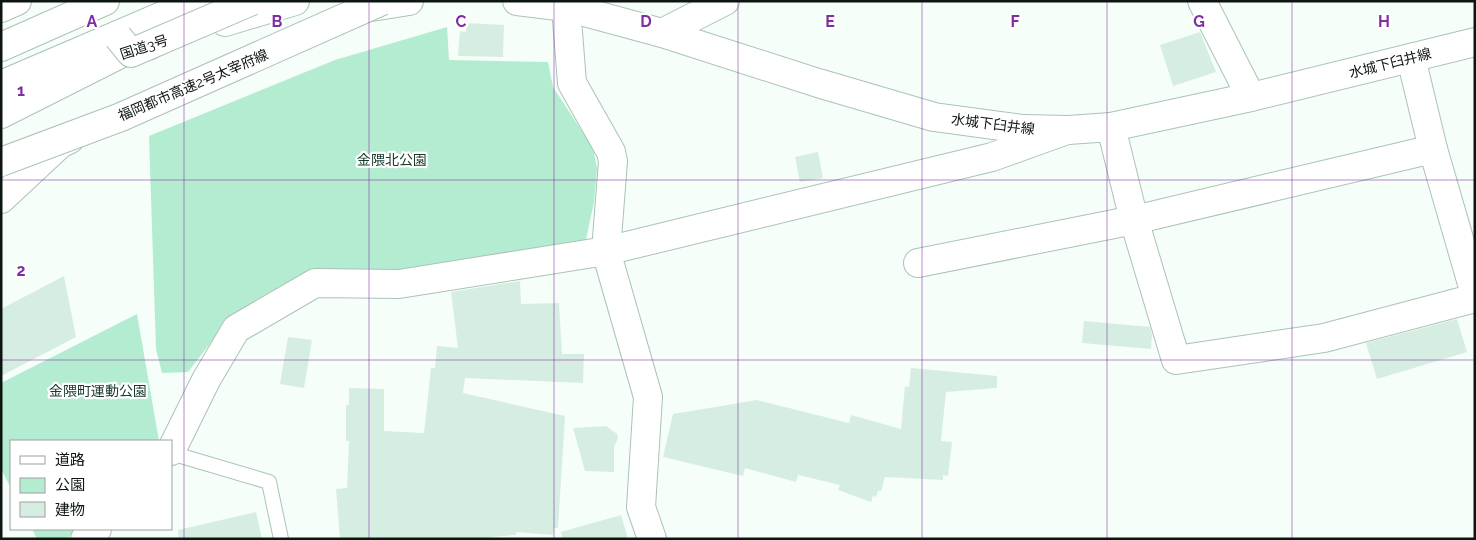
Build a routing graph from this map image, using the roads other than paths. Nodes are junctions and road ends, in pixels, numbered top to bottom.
1 (17, 1) edge
2 (105, 1) edge
3 (197, 1) edge
4 (252, 1) edge
5 (295, 1) edge
6 (382, 1) edge
7 (409, 1) edge
8 (517, 1) edge
9 (725, 1) edge
10 (1202, 1) edge
11 (566, 7) junction
12 (1, 8) edge
13 (662, 32) junction
14 (118, 37) junction
15 (1475, 42) edge
16 (1, 47) edge
17 (1411, 58) junction
18 (1, 85) edge
19 (1251, 97) junction
20 (1, 114) edge
21 (1111, 127) junction
22 (1068, 130) junction
23 (1433, 149) junction
24 (1, 162) edge
25 (1, 199) edge
26 (1134, 220) junction
27 (606, 250) junction
28 (918, 263) dead end
29 (1475, 294) edge
30 (1475, 298) edge
31 (172, 450) edge
32 (172, 452) edge
33 (96, 530) edge
34 (85, 539) edge
35 (281, 539) edge
36 (652, 539) edge

1 - 12 main road
2 - 16 main road
3 - 14 main road
4 - 14 main road, bridge
5 - 20 main road, 国道3号
6 - 24 main road, 福岡都市高速2号太宰府線, bridge
7 - 25 main road
8 - 11 main road, 水城下臼井線
9 - 13 main road
10 - 19 main road
11 - 13 main road, 水城下臼井線
11 - 27 main road
13 - 22 main road, 水城下臼井線
14 - 18 main road
15 - 17 main road, 水城下臼井線
17 - 19 main road, 水城下臼井線
17 - 23 main road
19 - 21 main road, 水城下臼井線
21 - 22 main road, 水城下臼井線
21 - 26 main road
22 - 27 main road
23 - 26 main road
23 - 29 main road
26 - 28 main road
26 - 30 main road
27 - 31 main road
27 - 36 main road
32 - 35 lane
33 - 34 main road

